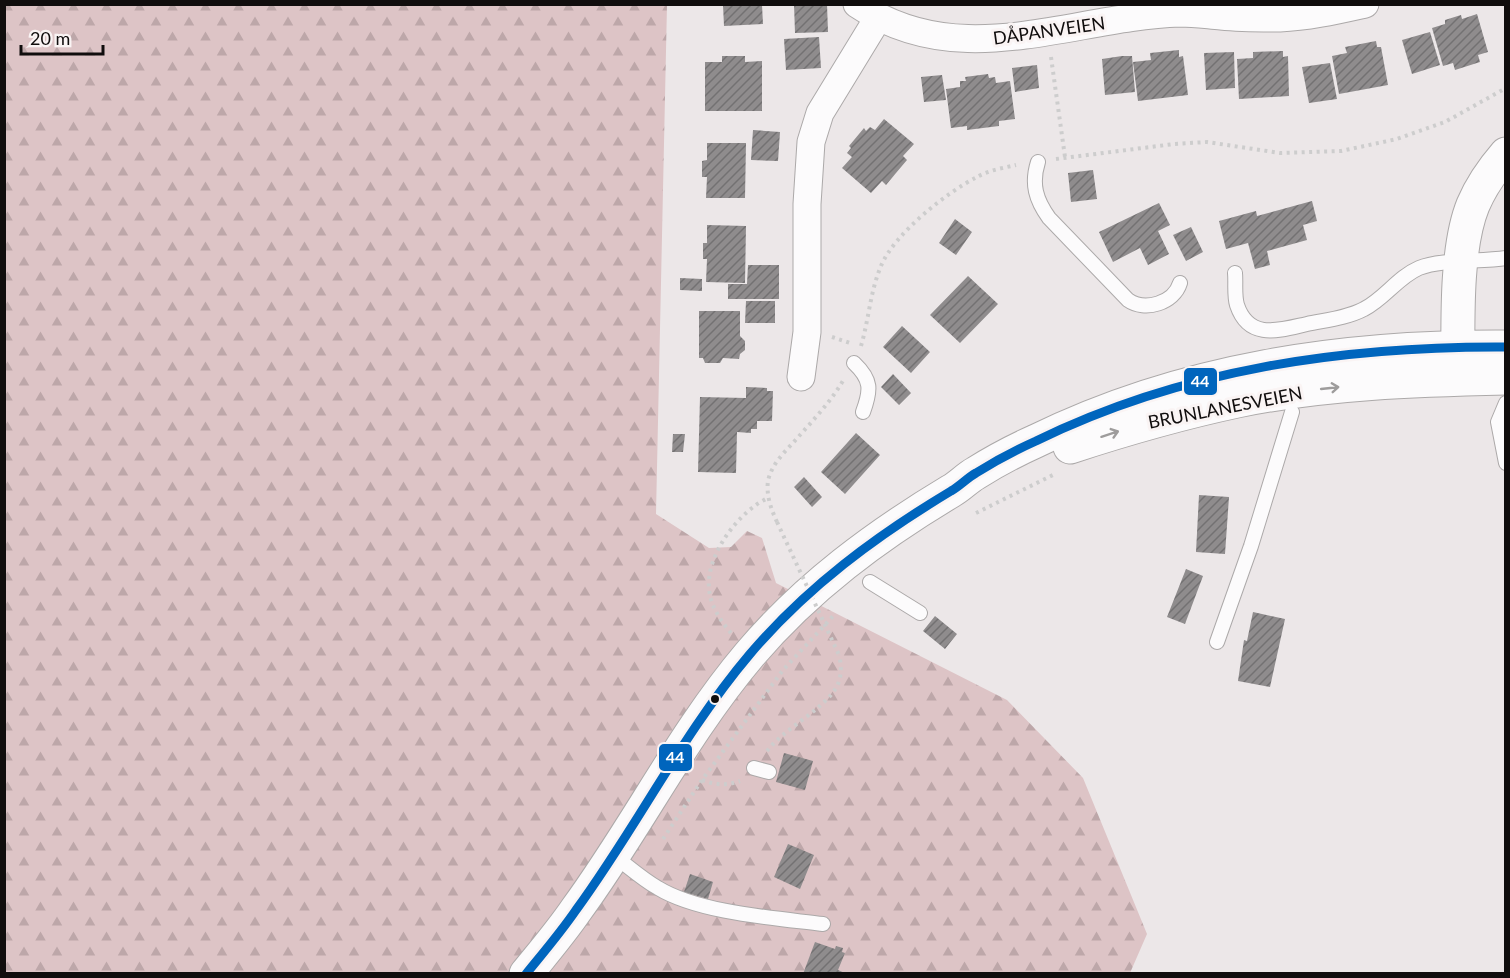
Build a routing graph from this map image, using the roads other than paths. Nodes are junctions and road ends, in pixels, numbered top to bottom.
1 (1365, 4) edge
2 (867, 11) edge
3 (1126, 12) edge
4 (1506, 154) edge
5 (1038, 162) road end
6 (1506, 258) edge
7 (1461, 262) junction
8 (1235, 273) dead end
9 (1180, 283) dead end
10 (1506, 347) edge
11 (854, 363) road end
12 (1458, 363) junction
13 (801, 377) dead end
14 (1506, 378) edge
15 (1506, 403) edge
16 (863, 412) dead end
17 (1292, 412) dead end
18 (1506, 463) edge
19 (870, 582) dead end
20 (920, 613) dead end
21 (1217, 642) dead end
22 (754, 768) road end
23 (769, 772) dead end
24 (613, 855) junction
25 (823, 924) dead end
26 (526, 974) edge

1 - 3 street, DÅPANVEIEN
2 - 3 street, DÅPANVEIEN
2 - 13 street, DÅPANVEIEN
4 - 7 main road
5 - 9 lane
6 - 7 lane
7 - 8 lane
7 - 12 main road
10 - 12 main road, BRUNLANESVEIEN
11 - 16 lane
12 - 14 main road, BRUNLANESVEIEN
12 - 24 main road, BRUNLANESVEIEN
15 - 18 lane
17 - 21 lane
19 - 20 lane
22 - 23 lane
24 - 25 lane
24 - 26 main road, BRUNLANESVEIEN

